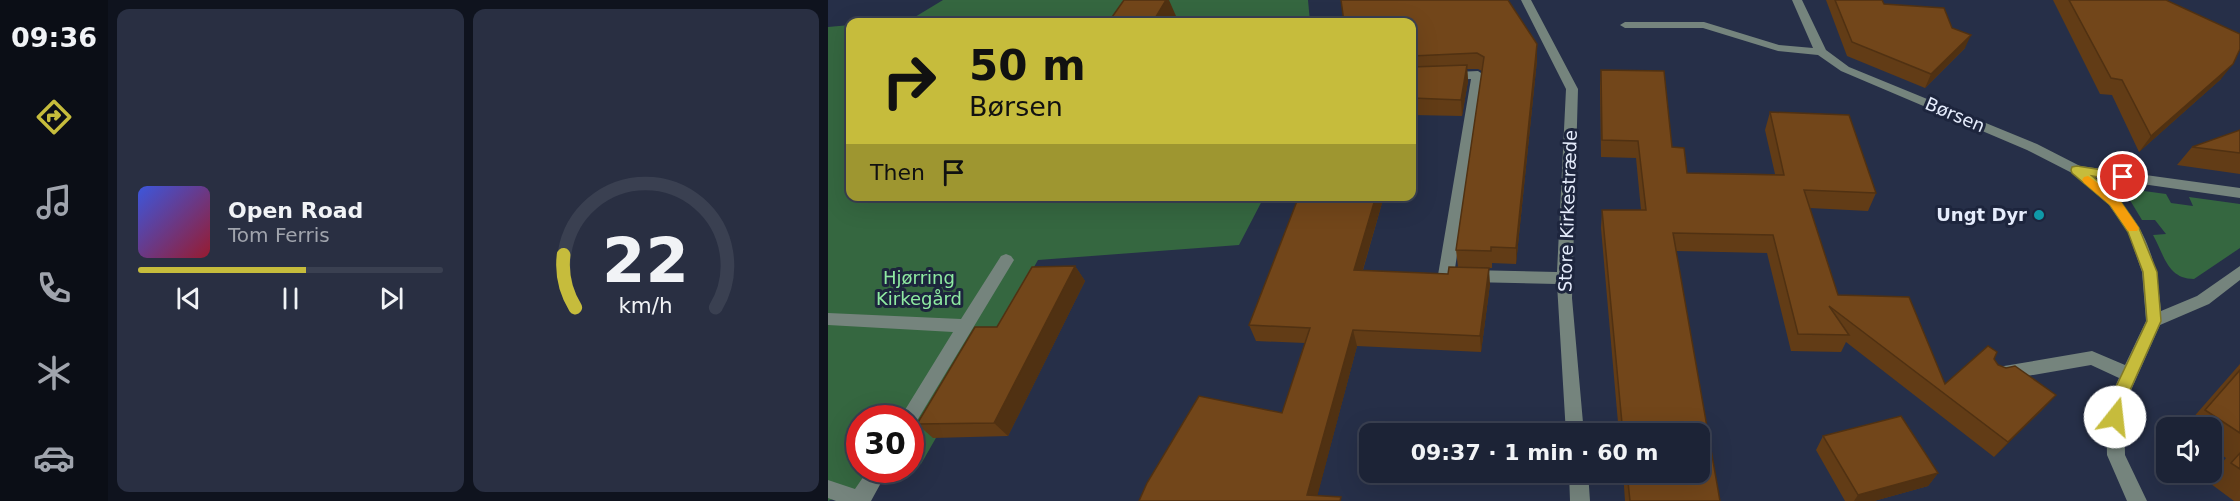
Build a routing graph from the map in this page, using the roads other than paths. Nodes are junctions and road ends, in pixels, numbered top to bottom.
1 (1526, 0) edge
2 (1797, 0) edge
3 (1625, 25) dead end
4 (1821, 52) junction
5 (1416, 77) edge
6 (2077, 170) junction
7 (2240, 193) edge
8 (1006, 260) dead end
9 (2240, 272) edge
10 (1565, 278) junction
11 (828, 319) edge
12 (2154, 321) junction
13 (966, 326) junction
14 (1992, 375) edge
15 (2130, 375) junction
16 (917, 405) edge
17 (1574, 423) edge
18 (870, 483) edge
19 (1579, 483) edge
20 (828, 489) edge
21 (860, 501) edge
22 (1580, 501) edge
23 (2137, 501) edge

1 - 10 street, Store Kirkestræde
2 - 4 street
3 - 4 street
4 - 6 street, Børsen
5 - 10 street
6 - 7 street, Børsen
6 - 12 street, Børsen
8 - 13 street
9 - 12 street
10 - 17 street, Store Kirkestræde
11 - 13 street
12 - 15 street, Børsen
13 - 16 street
14 - 15 street
15 - 23 street, Børsen
18 - 21 street
19 - 22 street
20 - 21 street

